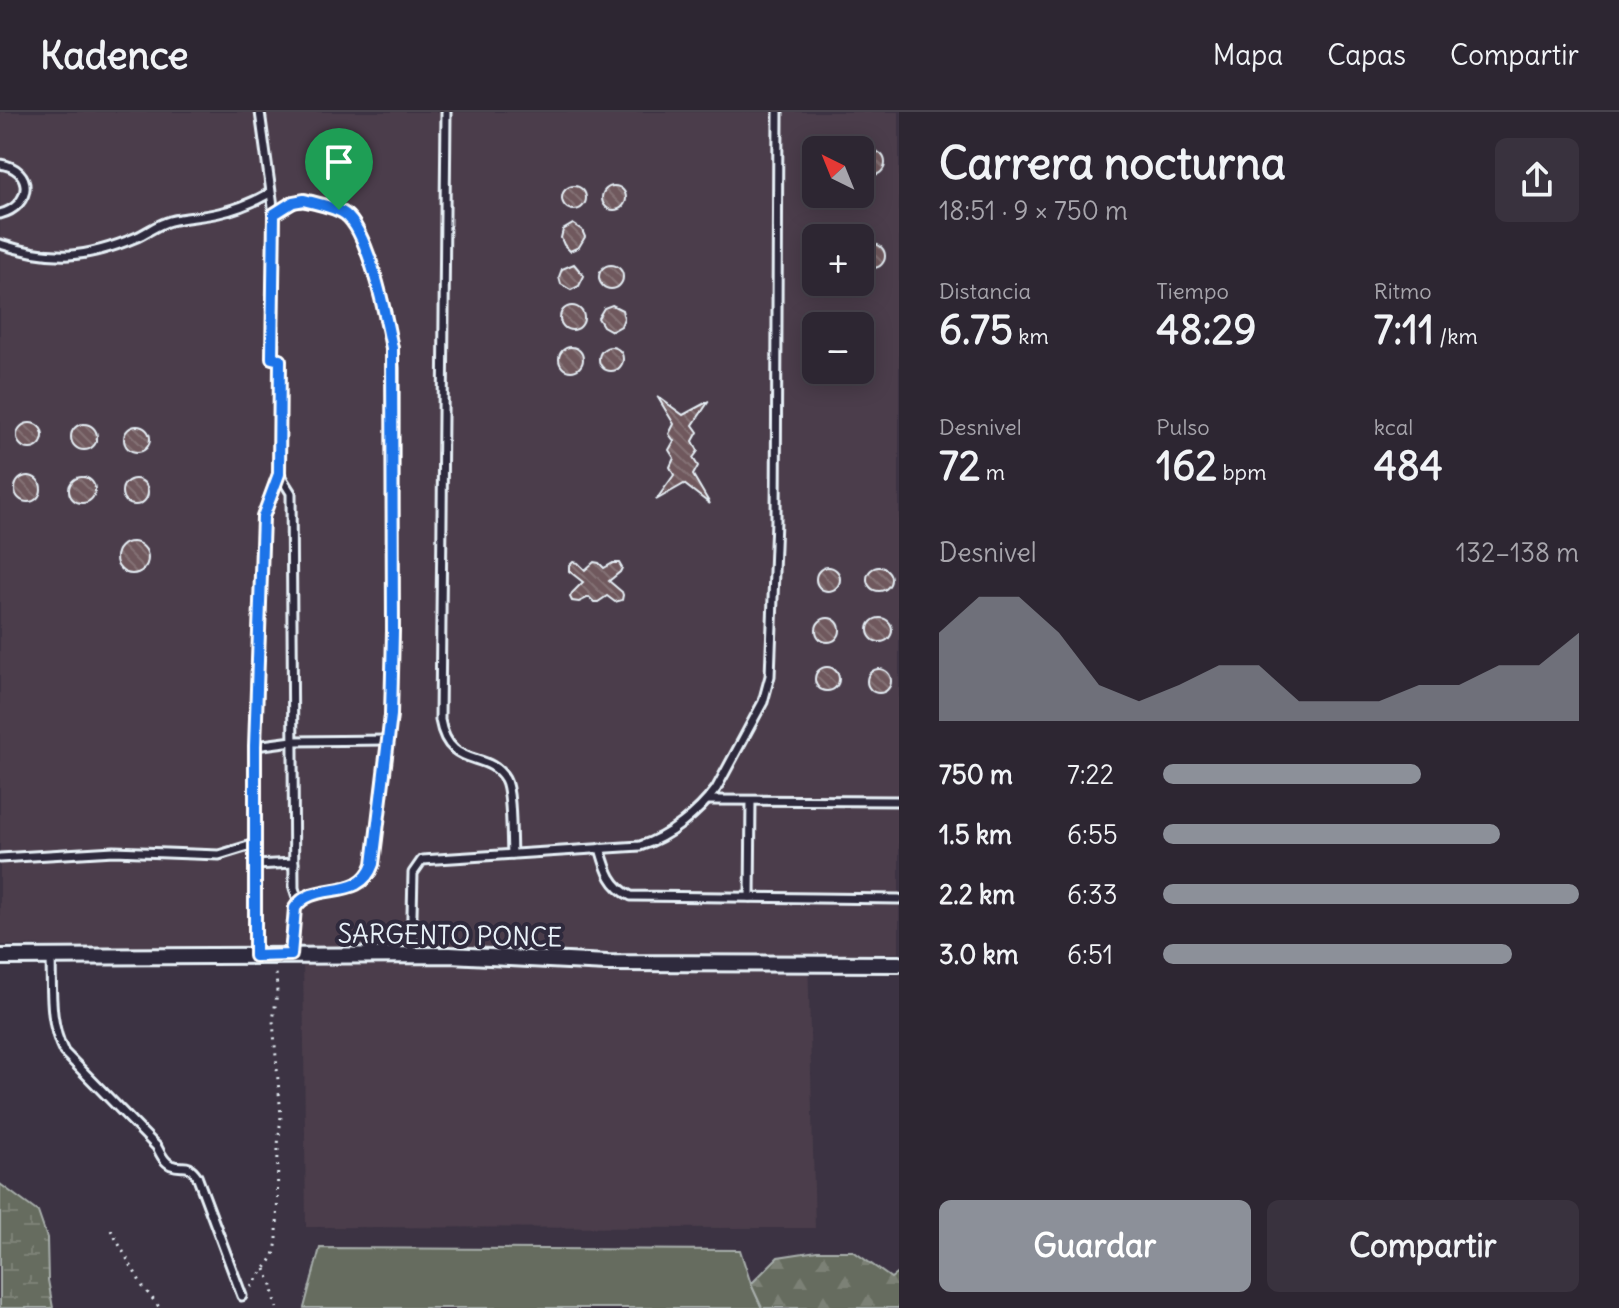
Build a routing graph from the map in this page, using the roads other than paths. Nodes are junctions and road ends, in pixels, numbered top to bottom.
1 (260, 112) edge
2 (446, 112) edge
3 (778, 112) edge
4 (0, 164) edge
5 (270, 193) junction
6 (0, 214) edge
7 (274, 214) junction
8 (0, 244) edge
9 (279, 474) junction
10 (388, 740) junction
11 (293, 741) junction
12 (255, 746) junction
13 (708, 800) junction
14 (751, 801) junction
15 (899, 801) edge
16 (255, 844) junction
17 (600, 848) junction
18 (512, 854) junction
19 (0, 858) edge
20 (294, 863) junction
21 (255, 865) junction
22 (750, 897) junction
23 (899, 899) edge
24 (299, 903) junction
25 (255, 956) junction
26 (283, 956) junction
27 (411, 956) junction
28 (0, 957) edge
29 (51, 958) junction
30 (899, 964) edge
31 (242, 1296) road end

1 - 5 lane
2 - 18 lane
3 - 13 lane
4 - 6 lane
5 - 7 lane
5 - 8 lane
7 - 9 lane
7 - 10 lane
9 - 11 lane
9 - 12 lane
10 - 11 lane
10 - 24 lane
11 - 12 lane
11 - 20 lane
12 - 16 lane
13 - 14 lane
13 - 17 lane
14 - 15 lane
14 - 22 lane
16 - 19 lane
16 - 21 lane
17 - 18 lane
17 - 22 lane
18 - 27 lane
20 - 21 lane
20 - 24 lane
21 - 25 lane
22 - 23 lane
24 - 26 lane
25 - 26 street, SARGENTO PONCE
25 - 29 street, SARGENTO PONCE
26 - 27 street, SARGENTO PONCE
27 - 30 street, SARGENTO PONCE
28 - 29 street, SARGENTO PONCE
29 - 31 lane

